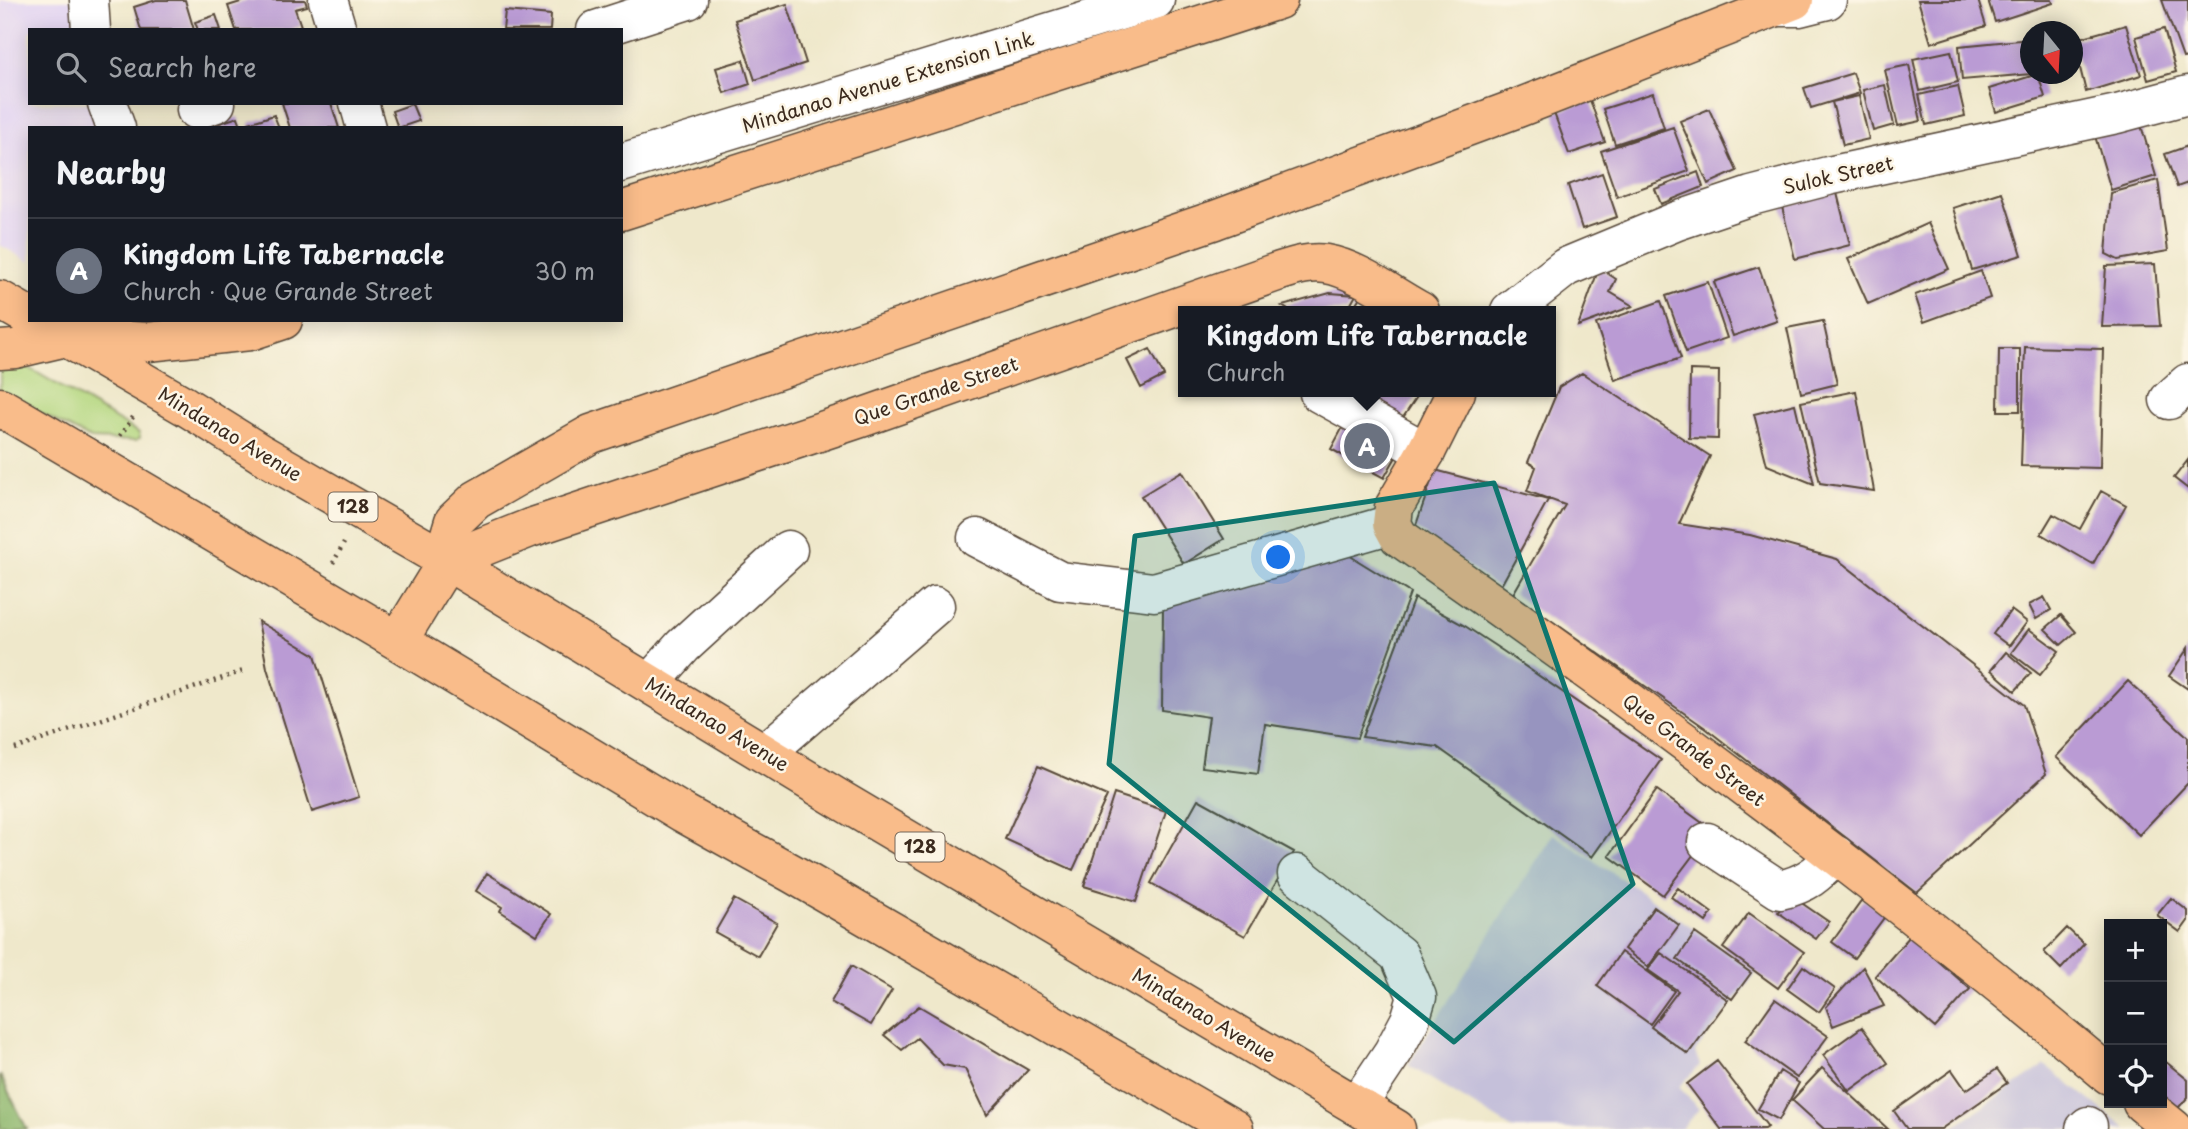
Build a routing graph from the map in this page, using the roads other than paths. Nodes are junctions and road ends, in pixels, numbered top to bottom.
1 (89, 0) edge
2 (328, 0) edge
3 (688, 0) edge
4 (1155, 0) edge
5 (1278, 0) edge
6 (1827, 0) edge
7 (1785, 4) edge
8 (91, 28) edge
9 (336, 28) edge
10 (602, 28) edge
11 (2188, 95) edge
12 (108, 105) edge
13 (360, 105) edge
14 (115, 126) edge
15 (365, 126) edge
16 (623, 162) edge
17 (623, 210) edge
18 (0, 300) edge
19 (1180, 306) edge
20 (1411, 306) edge
21 (1516, 306) edge
22 (1178, 307) edge
23 (28, 316) edge
24 (103, 322) edge
25 (277, 322) edge
26 (51, 328) edge
27 (0, 349) edge
28 (1326, 397) edge
29 (1454, 397) edge
30 (0, 407) edge
31 (1426, 452) junction
32 (1391, 524) junction
33 (976, 538) dead end
34 (788, 550) dead end
35 (447, 561) junction
36 (935, 606) dead end
37 (398, 641) junction
38 (650, 683) junction
39 (765, 753) junction
40 (1707, 842) dead end
41 (1836, 855) junction
42 (1297, 874) dead end
43 (2104, 1071) edge
44 (1357, 1106) junction
45 (2148, 1108) edge
46 (1234, 1129) edge
47 (1396, 1129) edge
48 (2174, 1129) edge

1 - 8 street
2 - 9 street
3 - 10 street
4 - 16 street, Mindanao Avenue Extension Link
5 - 17 main road
6 - 7 street
7 - 35 main road
11 - 21 street, Sulok Street
12 - 14 street
13 - 15 street
18 - 23 main road
19 - 20 main road, Que Grande Street
22 - 35 main road, Que Grande Street
24 - 26 street
25 - 26 main road
26 - 27 main road
26 - 35 main road, Mindanao Avenue / 128
28 - 31 street
29 - 31 main road
30 - 37 main road
31 - 32 main road
32 - 33 street
32 - 41 main road, Que Grande Street
34 - 38 street
35 - 37 main road
35 - 38 main road, Mindanao Avenue / 128
36 - 39 street
37 - 46 main road
38 - 39 main road, Mindanao Avenue / 128
39 - 44 main road, Mindanao Avenue / 128
40 - 41 street
41 - 43 main road, Que Grande Street
42 - 44 street
44 - 47 main road, Mindanao Avenue / 128
45 - 48 main road

